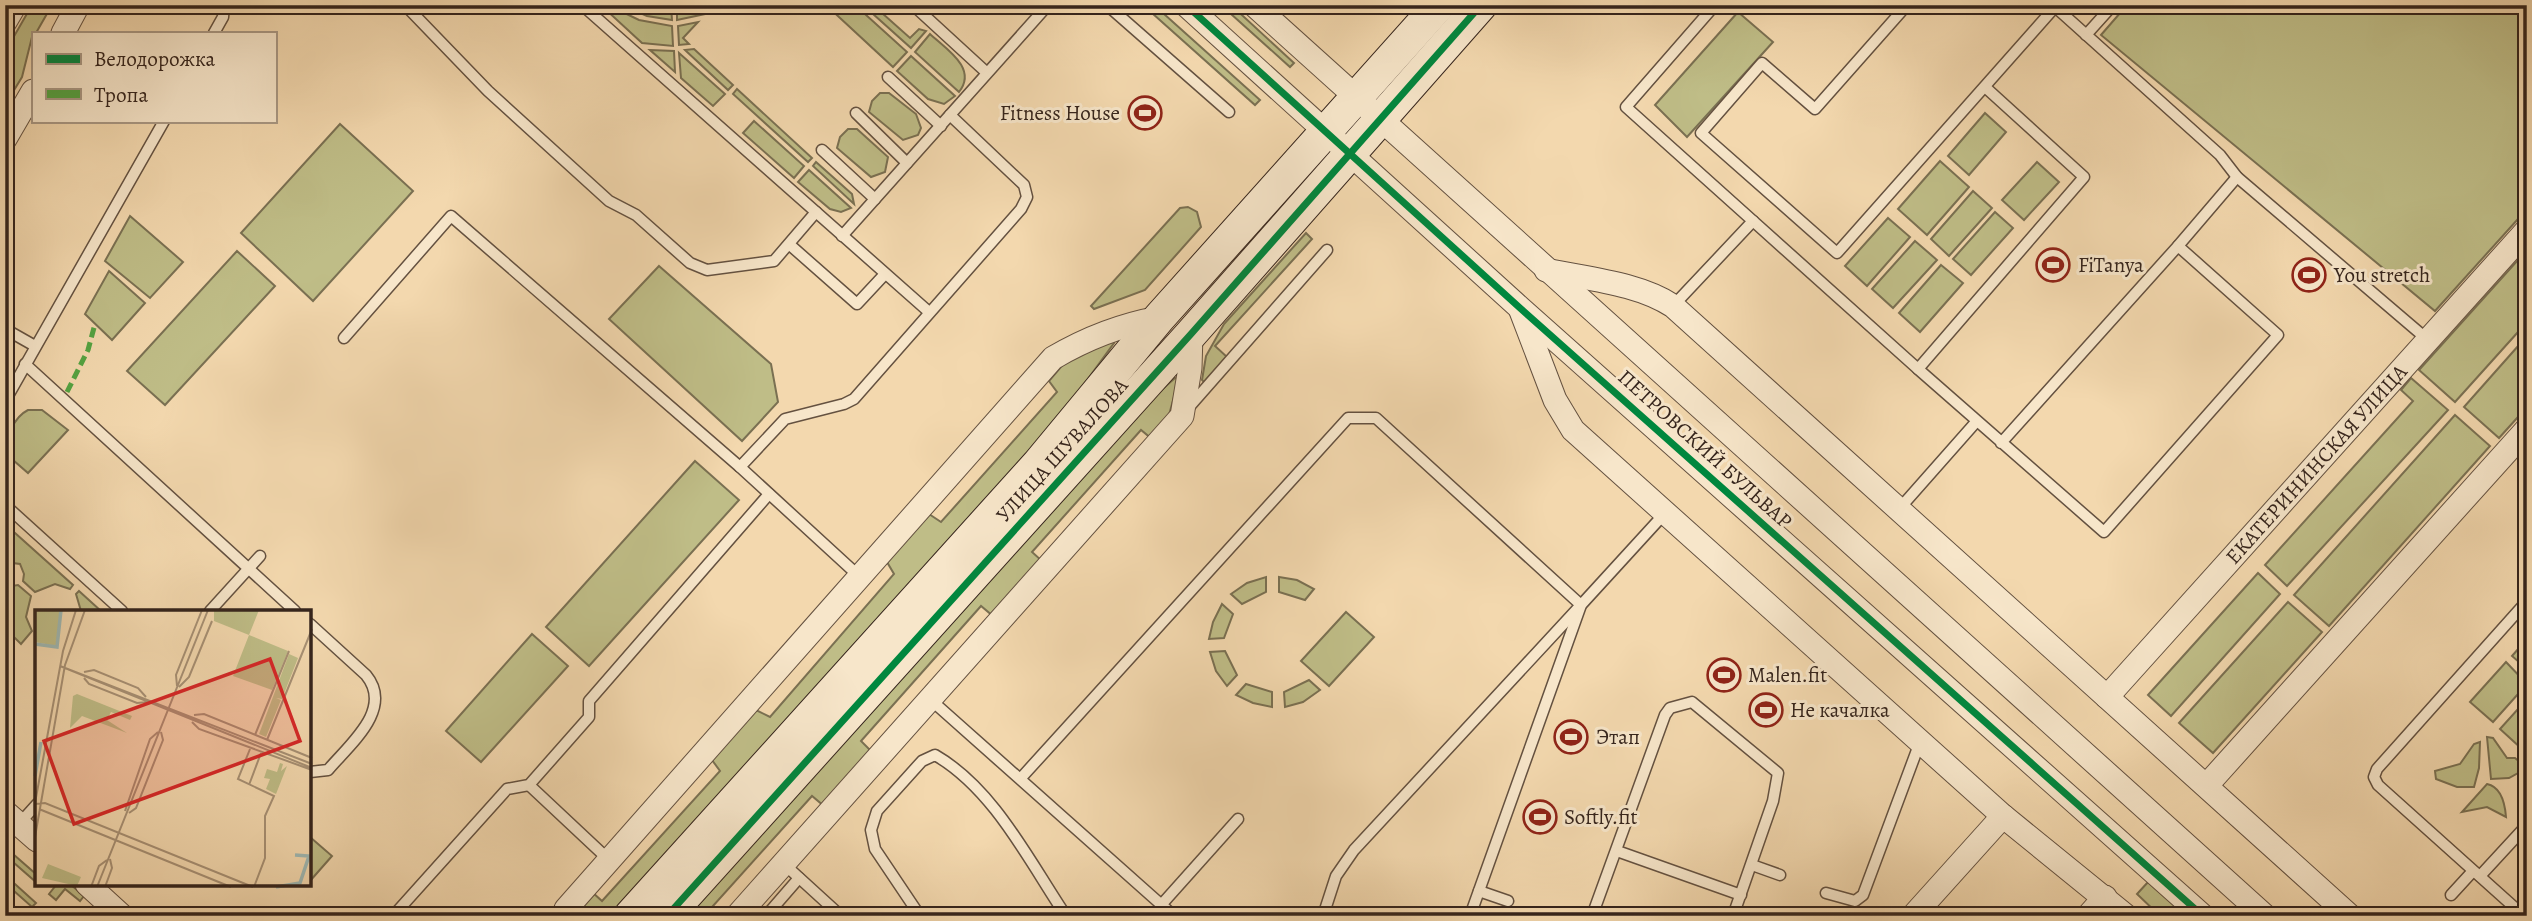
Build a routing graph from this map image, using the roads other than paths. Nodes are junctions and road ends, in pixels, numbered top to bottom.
1 (15, 5) edge
2 (78, 5) edge
3 (224, 5) edge
4 (405, 5) edge
5 (582, 5) edge
6 (913, 5) edge
7 (1048, 5) edge
8 (1107, 5) edge
9 (1186, 5) edge
10 (1254, 5) edge
11 (1439, 5) edge
12 (1481, 5) edge
13 (1715, 5) edge
14 (1907, 5) edge
15 (2113, 5) edge
16 (2054, 6) edge
17 (5, 22) edge
18 (64, 32) edge
19 (215, 32) edge
20 (2086, 35) junction
21 (986, 72) junction
22 (888, 77) dead end
23 (1985, 88) junction
24 (32, 93) edge
25 (1355, 96) junction
26 (1229, 112) dead end
27 (856, 113) dead end
28 (950, 115) junction
29 (1379, 119) junction
30 (163, 122) edge
31 (940, 126) junction
32 (1324, 130) junction
33 (5, 139) edge
34 (822, 150) dead end
35 (1349, 152) junction
36 (907, 163) junction
37 (2237, 177) junction
38 (875, 199) junction
39 (816, 212) junction
40 (1753, 221) junction
41 (2527, 230) edge
42 (842, 236) junction
43 (790, 245) junction
44 (2178, 246) junction
45 (1327, 250) dead end
46 (1546, 270) junction
47 (886, 274) junction
48 (1673, 306) junction
49 (1520, 308) junction
50 (929, 312) junction
51 (1159, 318) junction
52 (5, 329) edge
53 (1191, 334) junction
54 (344, 338) dead end
55 (2428, 340) junction
56 (35, 346) junction
57 (25, 365) junction
58 (1918, 369) junction
59 (5, 401) edge
60 (1182, 416) junction
61 (1976, 422) junction
62 (2526, 431) edge
63 (2001, 443) junction
64 (740, 467) junction
65 (769, 494) junction
66 (5, 505) edge
67 (1900, 508) junction
68 (1666, 512) junction
69 (260, 556) dead end
70 (249, 569) junction
71 (861, 578) junction
72 (2527, 601) edge
73 (1581, 605) junction
74 (121, 610) edge
75 (211, 610) edge
76 (294, 610) edge
77 (312, 626) edge
78 (2107, 697) junction
79 (930, 700) junction
80 (1920, 741) junction
81 (312, 772) edge
82 (1021, 778) junction
83 (529, 785) junction
84 (2207, 785) junction
85 (35, 805) edge
86 (2003, 816) junction
87 (12, 818) edge
88 (1238, 819) dead end
89 (2527, 824) edge
90 (35, 838) edge
91 (1617, 851) junction
92 (609, 860) junction
93 (1752, 865) junction
94 (791, 871) junction
95 (2477, 874) junction
96 (1780, 876) dead end
97 (89, 886) edge
98 (1479, 891) junction
99 (1826, 893) dead end
100 (1741, 895) junction
101 (2451, 895) dead end
102 (2105, 897) junction
103 (1508, 901) dead end
104 (1162, 905) junction
105 (122, 916) edge
106 (393, 916) edge
107 (564, 916) edge
108 (631, 916) edge
109 (667, 916) edge
110 (737, 916) edge
111 (766, 916) edge
112 (841, 916) edge
113 (920, 916) edge
114 (1066, 916) edge
115 (1174, 916) edge
116 (1323, 916) edge
117 (1470, 916) edge
118 (1592, 916) edge
119 (1733, 916) edge
120 (1913, 916) edge
121 (2088, 916) edge
122 (2126, 916) edge
123 (2203, 916) edge
124 (2265, 916) edge
125 (2350, 916) edge
126 (2524, 916) edge

1 - 17 street
2 - 18 street
3 - 19 lane
4 - 43 lane
5 - 39 lane
6 - 21 lane
7 - 21 lane
8 - 26 lane
9 - 32 street, ПЕТРОВСКИЙ БУЛЬВАР
10 - 25 street, ПЕТРОВСКИЙ БУЛЬВАР
11 - 25 street, УЛИЦА ШУВАЛОВА
12 - 29 street, УЛИЦА ШУВАЛОВА
13 - 40 lane
14 - 23 lane
15 - 20 lane
16 - 20 lane
16 - 23 lane
20 - 37 lane
21 - 28 lane
22 - 31 lane
23 - 58 lane
24 - 33 street
25 - 29 street, ПЕТРОВСКИЙ БУЛЬВАР
25 - 32 street, УЛИЦА ШУВАЛОВА
27 - 36 lane
28 - 31 lane
28 - 50 lane
29 - 35 street, УЛИЦА ШУВАЛОВА
29 - 46 street, ПЕТРОВСКИЙ БУЛЬВАР
30 - 56 lane
31 - 36 lane
32 - 35 street, ПЕТРОВСКИЙ БУЛЬВАР
32 - 51 street, УЛИЦА ШУВАЛОВА
34 - 38 lane
35 - 49 street, ПЕТРОВСКИЙ БУЛЬВАР
35 - 53 street, УЛИЦА ШУВАЛОВА
36 - 38 lane
37 - 44 lane
37 - 55 lane
38 - 42 lane
39 - 42 lane
39 - 43 lane
40 - 48 lane
40 - 58 lane
41 - 55 street, ЕКАТЕРИНИНСКАЯ УЛИЦА
42 - 47 lane
43 - 47 lane
44 - 63 lane
44 - 63 lane
45 - 60 lane
46 - 48 street
46 - 124 street, ПЕТРОВСКИЙ БУЛЬВАР
47 - 50 lane
48 - 67 street
49 - 68 street
49 - 123 street, ПЕТРОВСКИЙ БУЛЬВАР
50 - 64 lane
51 - 71 street
51 - 108 street, УЛИЦА ШУВАЛОВА
52 - 56 lane
53 - 60 street
53 - 109 street, УЛИЦА ШУВАЛОВА
54 - 64 lane
55 - 78 street, ЕКАТЕРИНИНСКАЯ УЛИЦА
56 - 57 lane
57 - 59 lane
57 - 70 lane
58 - 61 lane
60 - 79 street
61 - 63 lane
61 - 67 lane
62 - 84 street
64 - 65 lane
65 - 71 lane
65 - 83 lane
66 - 74 lane
67 - 78 street
68 - 73 lane
68 - 80 street
69 - 70 lane
70 - 75 lane
70 - 76 lane
71 - 92 street
72 - 95 lane
73 - 82 lane
73 - 98 lane
73 - 116 lane
77 - 81 lane
78 - 84 street
79 - 82 lane
79 - 94 street
80 - 86 street
80 - 99 lane
82 - 104 lane
83 - 92 lane
83 - 106 lane
84 - 125 street
85 - 87 lane
86 - 102 street
86 - 120 street
87 - 90 street
88 - 104 lane
89 - 95 lane
91 - 93 lane
91 - 100 lane
91 - 118 lane
92 - 107 street
93 - 96 lane
93 - 100 lane
94 - 110 street
94 - 111 lane
94 - 112 lane
95 - 101 lane
95 - 126 lane
97 - 105 street
98 - 103 lane
98 - 117 lane
100 - 119 lane
102 - 121 street
102 - 122 street
104 - 115 lane
113 - 114 lane

